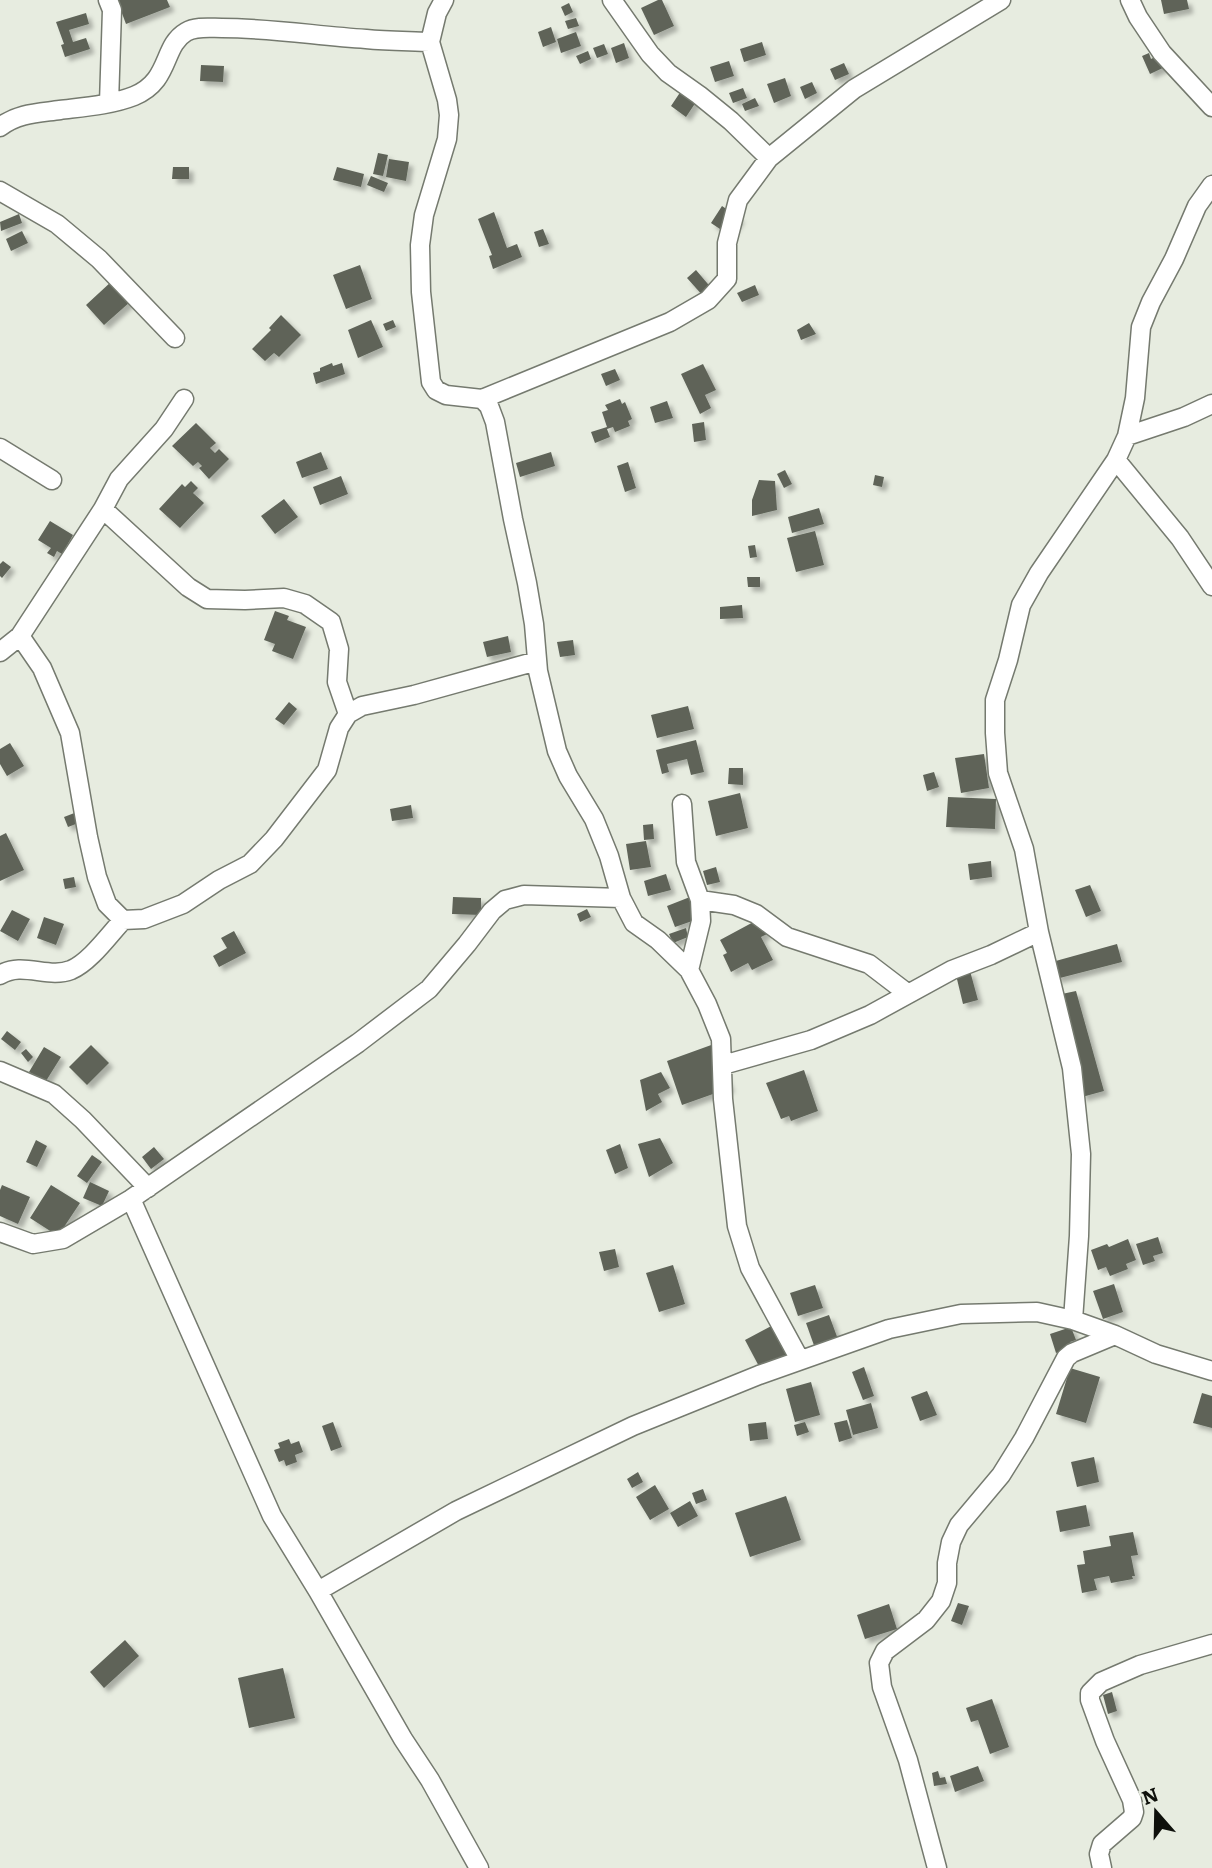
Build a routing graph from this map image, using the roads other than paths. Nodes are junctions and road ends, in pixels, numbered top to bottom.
1 (108, 0) edge
2 (444, 0) edge
3 (612, 0) edge
4 (1001, 0) edge
5 (1130, 0) edge
6 (430, 41) junction
7 (109, 103) junction
8 (1212, 107) edge
9 (0, 127) edge
10 (769, 158) junction
11 (1212, 185) edge
12 (0, 191) edge
13 (175, 338) dead end
14 (184, 399) dead end
15 (482, 399) junction
16 (1212, 404) edge
17 (1127, 436) junction
18 (0, 448) edge
19 (1116, 460) junction
20 (52, 480) dead end
21 (103, 509) junction
22 (1212, 586) edge
23 (20, 636) junction
24 (0, 652) edge
25 (537, 661) junction
26 (348, 714) junction
27 (682, 804) dead end
28 (621, 898) junction
29 (700, 900) junction
30 (123, 920) junction
31 (1039, 932) junction
32 (689, 970) junction
33 (0, 975) edge
34 (907, 993) junction
35 (723, 1065) junction
36 (0, 1071) edge
37 (148, 1188) junction
38 (131, 1199) junction
39 (0, 1232) edge
40 (1073, 1320) junction
41 (1115, 1335) junction
42 (800, 1360) junction
43 (1212, 1371) edge
44 (318, 1591) junction
45 (1212, 1644) edge
46 (479, 1868) edge
47 (937, 1868) edge
48 (1102, 1868) edge

1 - 7 street
2 - 6 street
3 - 10 street
4 - 10 street
5 - 8 street
6 - 7 street
6 - 15 street
7 - 9 street
10 - 15 street
11 - 17 street
12 - 13 street
14 - 21 street
15 - 25 street
16 - 17 street
17 - 19 street
18 - 20 street
19 - 22 street
19 - 31 street
21 - 23 street
21 - 26 street
23 - 24 street
23 - 30 street
25 - 26 street
25 - 28 street
26 - 30 street
27 - 29 street
28 - 32 street
28 - 37 street
29 - 32 street
29 - 34 street
30 - 33 street
31 - 34 street
31 - 40 street
32 - 35 street
34 - 35 street
35 - 42 street
36 - 37 street
37 - 38 street
38 - 39 street
38 - 44 street
40 - 41 street
40 - 42 street
41 - 43 street
41 - 47 street
42 - 44 street
44 - 46 street
45 - 48 street

